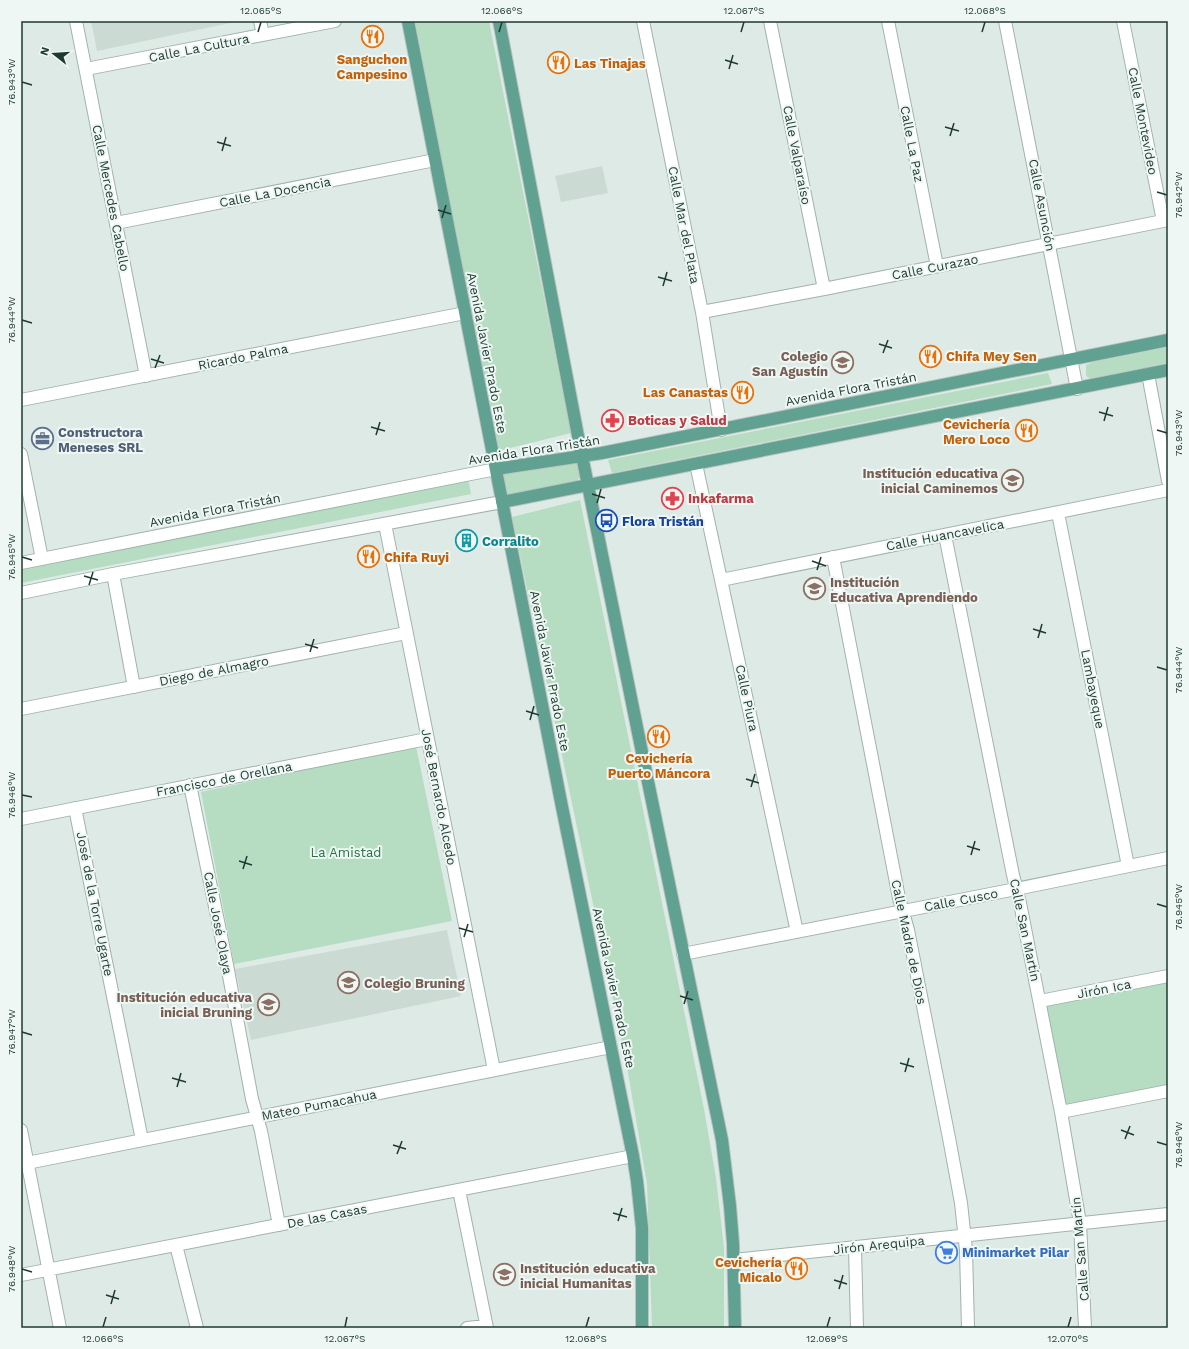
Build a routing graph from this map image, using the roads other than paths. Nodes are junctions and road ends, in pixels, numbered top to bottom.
1 (76, 21) edge
2 (260, 21) edge
3 (335, 21) edge
4 (408, 21) edge
5 (499, 21) edge
6 (643, 21) edge
7 (770, 21) edge
8 (888, 21) edge
9 (1005, 21) edge
10 (1123, 21) edge
11 (263, 35) junction
12 (86, 69) junction
13 (435, 160) junction
14 (1166, 220) edge
15 (116, 223) junction
16 (1050, 244) junction
17 (937, 266) junction
18 (824, 289) junction
19 (702, 312) junction
20 (465, 313) junction
21 (1168, 340) edge
22 (1072, 360) junction
23 (1168, 370) edge
24 (1148, 374) junction
25 (146, 376) junction
26 (1077, 389) junction
27 (21, 400) edge
28 (721, 430) junction
29 (21, 454) edge
30 (582, 456) junction
31 (696, 464) junction
32 (496, 469) junction
33 (1168, 481) edge
34 (589, 485) junction
35 (1168, 490) edge
36 (502, 502) junction
37 (1058, 513) junction
38 (385, 524) junction
39 (945, 535) junction
40 (833, 557) junction
41 (42, 559) junction
42 (21, 563) edge
43 (113, 574) junction
44 (721, 580) junction
45 (21, 593) edge
46 (406, 633) junction
47 (134, 686) junction
48 (21, 709) edge
49 (428, 739) junction
50 (190, 785) junction
51 (75, 808) junction
52 (21, 819) edge
53 (1168, 858) edge
54 (1128, 866) junction
55 (1016, 889) junction
56 (903, 911) junction
57 (797, 932) junction
58 (683, 954) junction
59 (1168, 976) edge
60 (1040, 1001) junction
61 (611, 1047) junction
62 (494, 1070) junction
63 (1168, 1091) edge
64 (1061, 1112) junction
65 (257, 1117) junction
66 (21, 1130) edge
67 (142, 1140) junction
68 (633, 1156) junction
69 (28, 1163) junction
70 (459, 1190) junction
71 (1168, 1214) edge
72 (1080, 1223) junction
73 (279, 1225) junction
74 (964, 1236) junction
75 (176, 1245) junction
76 (855, 1248) junction
77 (734, 1260) junction
78 (49, 1270) junction
79 (21, 1275) edge
80 (486, 1327) edge
81 (60, 1328) edge
82 (197, 1328) edge
83 (467, 1328) edge
84 (642, 1328) edge
85 (735, 1328) edge
86 (857, 1328) edge
87 (968, 1328) edge
88 (1085, 1328) edge

1 - 12 street, Calle Mercedes Cabello
2 - 11 street
3 - 11 street, Calle La Cultura
4 - 13 main road, Avenida Javier Prado Este
5 - 30 main road
6 - 19 street, Calle Mar del Plata
7 - 18 street, Calle Valparaíso
8 - 17 street, Calle La Paz
9 - 16 street, Calle Asunción
10 - 14 street, Calle Montevideo
11 - 12 street, Calle La Cultura
12 - 15 street, Calle Mercedes Cabello
13 - 15 street, Calle La Docencia
13 - 20 main road, Avenida Javier Prado Este
14 - 16 street, Calle Curazao
15 - 25 street, Calle Mercedes Cabello
16 - 17 street, Calle Curazao
16 - 22 street, Calle Asunción
17 - 18 street, Calle Curazao
18 - 19 street, Calle Curazao
19 - 28 street, Calle Mar del Plata
20 - 25 street, Ricardo Palma
20 - 32 main road, Avenida Javier Prado Este
21 - 22 main road, Avenida Flora Tristán
22 - 26 street, Calle Asunción
22 - 28 main road, Avenida Flora Tristán
23 - 24 main road
24 - 26 main road
24 - 33 street
25 - 27 street, Ricardo Palma
26 - 31 main road
28 - 30 main road, Avenida Flora Tristán
29 - 41 street
30 - 32 main road, Avenida Flora Tristán
30 - 34 main road
31 - 34 main road
31 - 44 street, Calle Piura
32 - 36 main road, Avenida Javier Prado Este
32 - 41 street, Avenida Flora Tristán
34 - 36 main road
34 - 58 main road
35 - 37 street, Calle Huancavelica
36 - 38 street
36 - 61 main road, Avenida Javier Prado Este
37 - 39 street, Calle Huancavelica
37 - 54 street, Lambayeque
38 - 43 street
38 - 46 street, José Bernardo Alcedo
39 - 40 street, Calle Huancavelica
39 - 55 street, Calle San Martín
40 - 44 street, Calle Huancavelica
40 - 56 street, Calle Madre de Dios
41 - 42 street, Avenida Flora Tristán
43 - 45 street
43 - 47 street
44 - 57 street, Calle Piura
46 - 47 street, Diego de Almagro
46 - 49 street, José Bernardo Alcedo
47 - 48 street, Diego de Almagro
49 - 50 street, Francisco de Orellana
49 - 62 street, José Bernardo Alcedo
50 - 51 street, Francisco de Orellana
50 - 65 street, Calle José Olaya
51 - 52 street, Francisco de Orellana
51 - 67 street, José de la Torre Ugarte
53 - 54 street, Calle Cusco
54 - 55 street, Calle Cusco
55 - 56 street, Calle Cusco
55 - 60 street, Calle San Martín
56 - 57 street, Calle Cusco
56 - 74 street, Calle Madre de Dios
57 - 58 street, Calle Cusco
58 - 77 main road
59 - 60 street, Jirón Ica
60 - 64 street, Calle San Martín
61 - 62 street, Mateo Pumacahua
61 - 68 main road, Avenida Javier Prado Este
62 - 65 street, Mateo Pumacahua
63 - 64 street
64 - 72 street, Calle San Martín
65 - 67 street, Mateo Pumacahua
65 - 73 street, Calle José Olaya
66 - 69 street
67 - 69 street, Mateo Pumacahua
68 - 70 street, De las Casas
68 - 84 main road, Avenida Javier Prado Este
69 - 78 street
70 - 73 street, De las Casas
70 - 80 street
71 - 72 street, Jirón Arequipa
72 - 74 street, Jirón Arequipa
72 - 88 street, Calle San Martín
73 - 75 street, De las Casas
74 - 76 street, Jirón Arequipa
74 - 87 street, Calle Madre de Dios
75 - 78 street, De las Casas
75 - 82 street
76 - 77 street, Jirón Arequipa
76 - 86 street
77 - 85 main road
78 - 79 street, De las Casas
78 - 81 street
80 - 83 street

